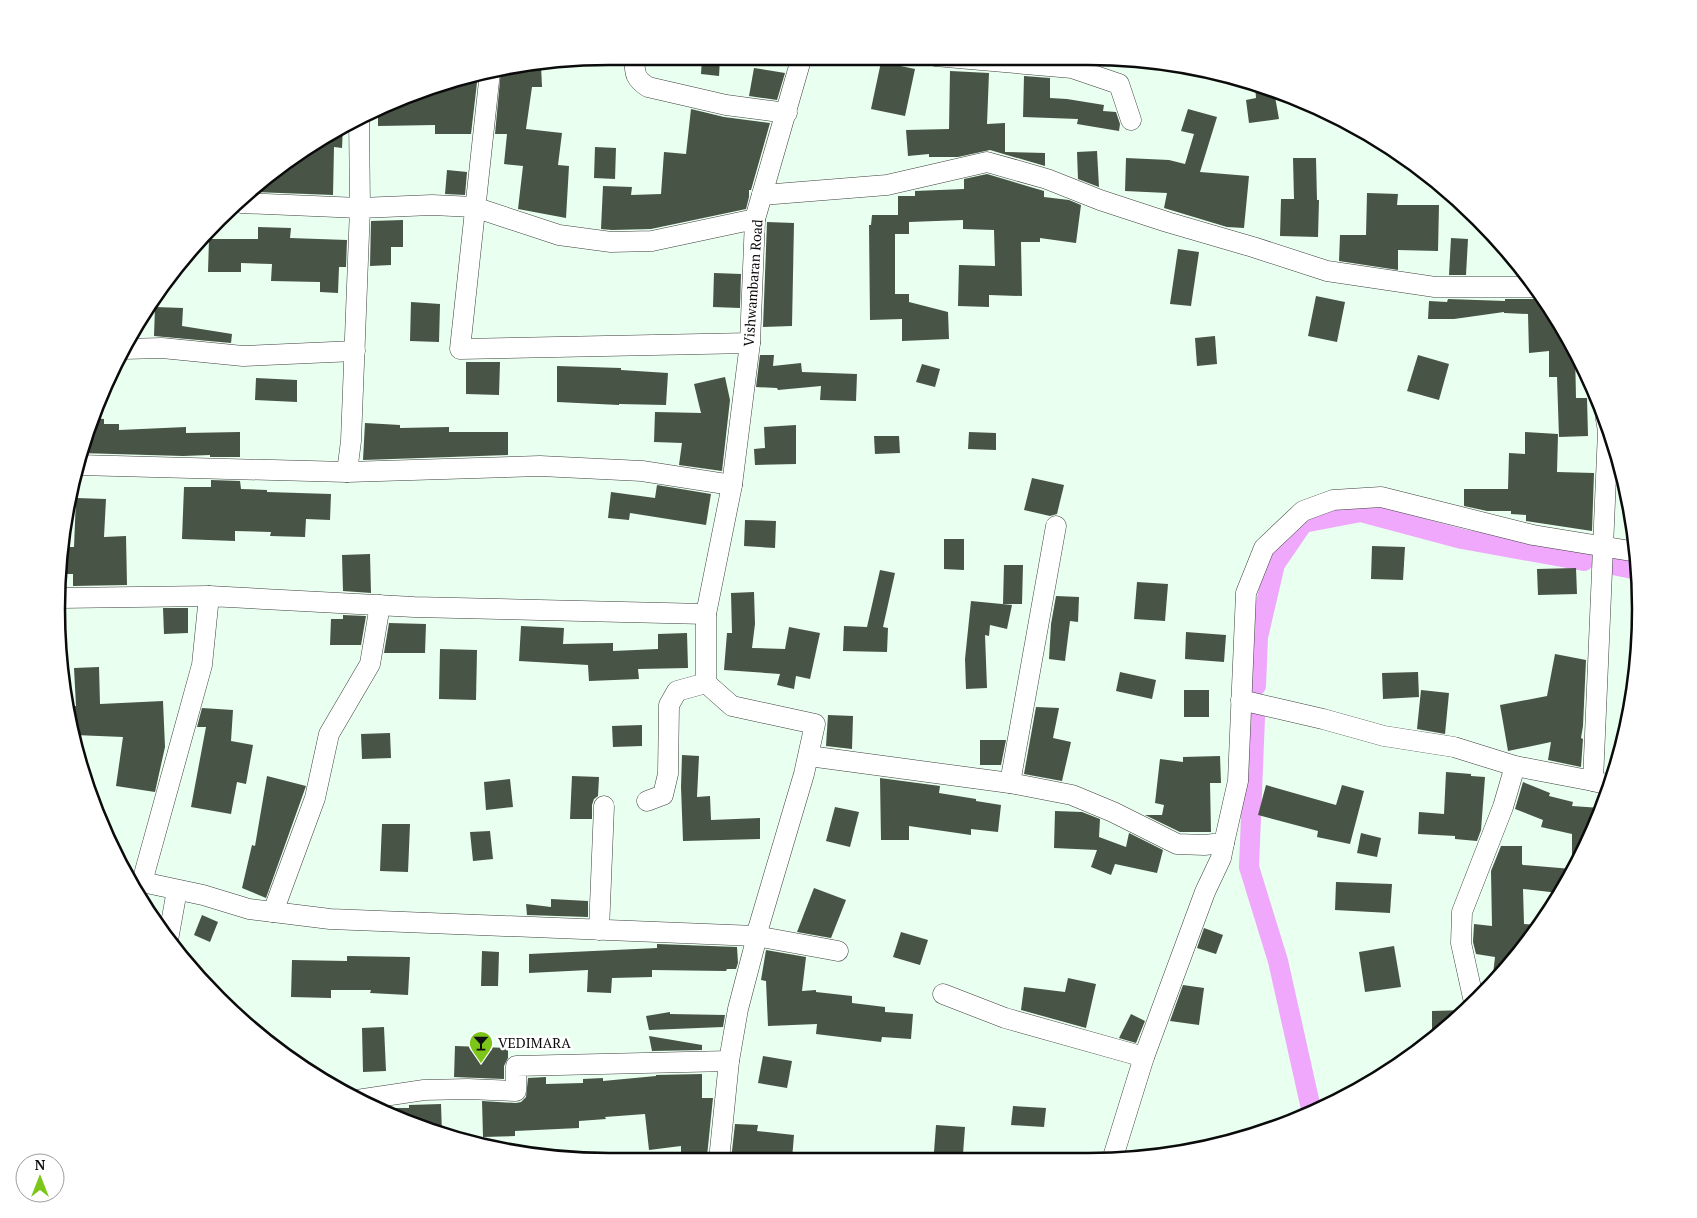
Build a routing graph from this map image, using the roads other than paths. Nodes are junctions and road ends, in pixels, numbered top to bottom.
1 (635, 65) edge
2 (800, 65) edge
3 (1038, 65) edge
4 (489, 79) edge
5 (787, 113) junction
6 (1131, 120) dead end
7 (360, 125) edge
8 (762, 194) junction
9 (246, 203) edge
10 (474, 207) junction
11 (360, 208) junction
12 (755, 220) junction
13 (1526, 287) edge
14 (750, 344) junction
15 (132, 349) edge
16 (355, 352) junction
17 (1607, 448) edge
18 (85, 465) edge
19 (348, 472) junction
20 (732, 485) junction
21 (1056, 526) dead end
22 (1602, 547) junction
23 (1628, 551) edge
24 (209, 596) junction
25 (65, 598) edge
26 (380, 605) junction
27 (706, 614) junction
28 (706, 682) junction
29 (1241, 700) junction
30 (808, 756) junction
31 (1515, 766) junction
32 (1010, 783) junction
33 (1601, 783) edge
34 (647, 801) dead end
35 (604, 806) dead end
36 (1224, 843) junction
37 (137, 879) edge
38 (138, 882) edge
39 (177, 890) junction
40 (273, 912) junction
41 (170, 930) edge
42 (599, 930) junction
43 (756, 936) junction
44 (838, 951) dead end
45 (943, 994) dead end
46 (1472, 995) edge
47 (1144, 1057) junction
48 (729, 1061) junction
49 (370, 1098) edge
50 (1114, 1152) edge
51 (720, 1153) edge

1 - 5 street
2 - 5 street, Vishwambaran Road
3 - 6 street
4 - 10 street
5 - 8 street, Vishwambaran Road
7 - 11 street
8 - 12 street, Vishwambaran Road
8 - 13 street
9 - 11 street
10 - 11 street
10 - 12 street
10 - 14 street
11 - 16 street
12 - 14 street, Vishwambaran Road
14 - 20 street, Vishwambaran Road
15 - 16 street
16 - 19 street
17 - 22 street
18 - 19 street
19 - 20 street
20 - 27 street, Vishwambaran Road
21 - 32 street
22 - 23 street
22 - 29 street
22 - 33 street
24 - 25 street
24 - 26 street
24 - 37 street
26 - 27 street
26 - 40 street
27 - 28 street, Vishwambaran Road
28 - 30 street
28 - 34 street
29 - 31 street
29 - 36 street
30 - 32 street
30 - 43 street
31 - 33 street
31 - 46 street
32 - 36 street
35 - 42 street
36 - 47 street
38 - 39 street
39 - 40 street
39 - 41 street
40 - 42 street
42 - 43 street
43 - 44 street
43 - 48 street
45 - 47 street
47 - 50 street
48 - 49 street
48 - 51 street

